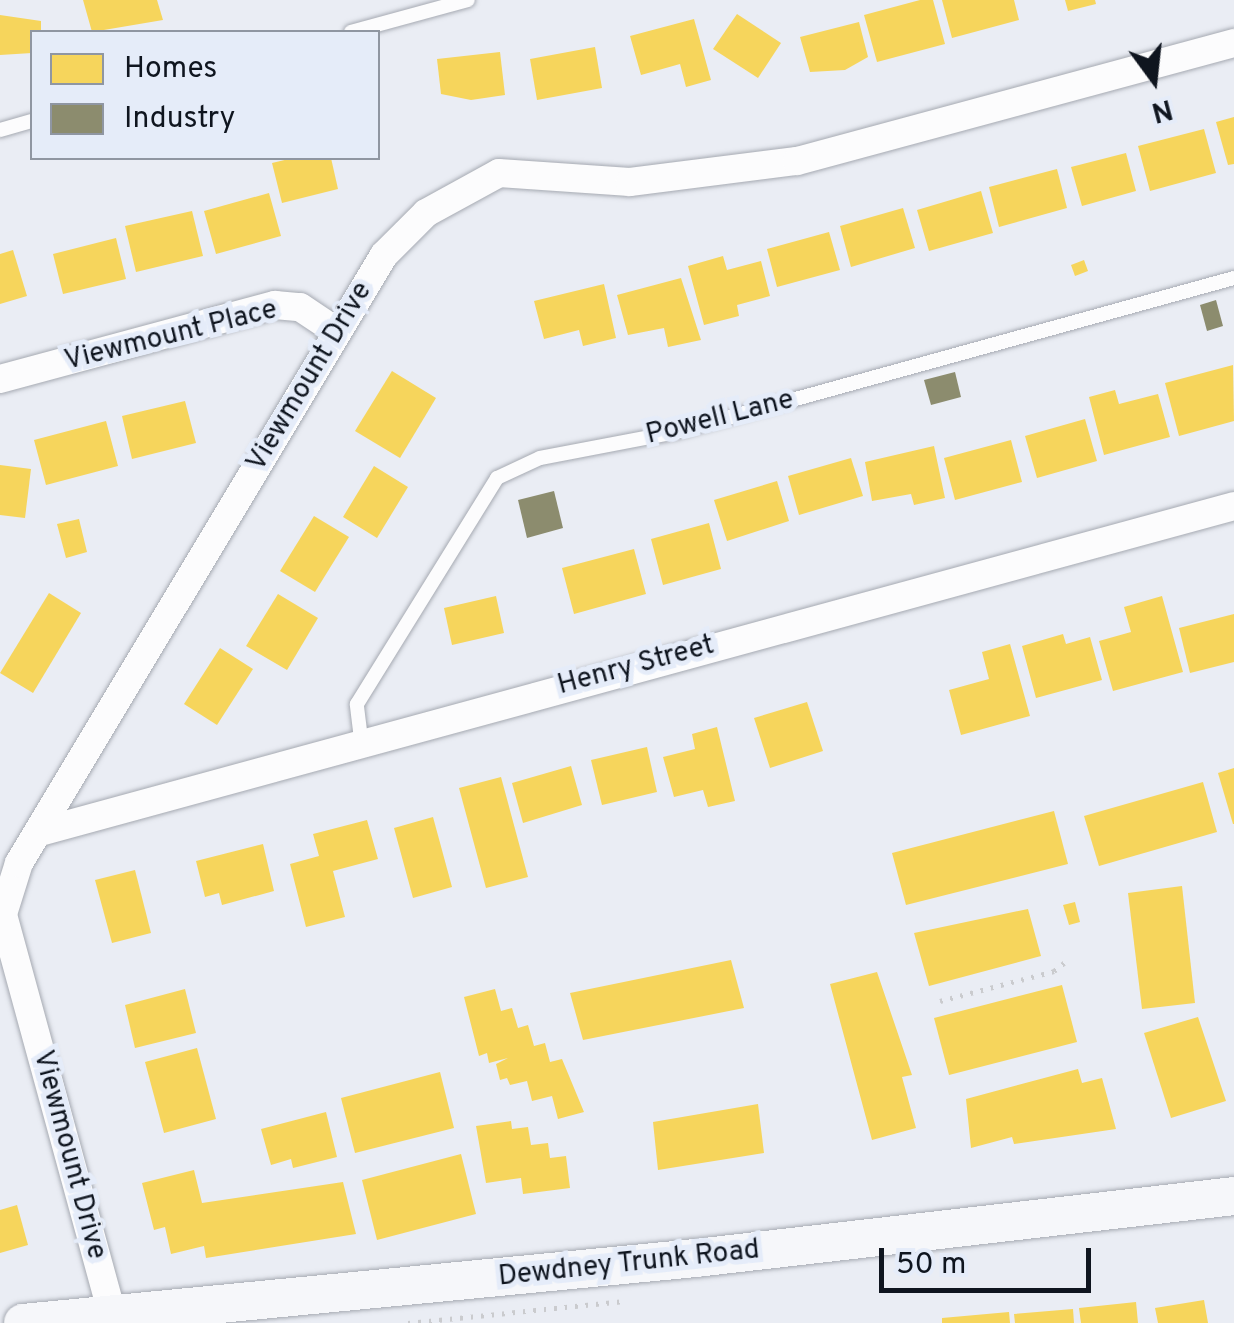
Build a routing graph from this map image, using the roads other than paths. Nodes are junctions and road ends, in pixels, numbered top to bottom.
1 (468, 0) edge
2 (357, 30) edge
3 (1234, 43) edge
4 (30, 122) edge
5 (0, 130) edge
6 (1234, 278) edge
7 (336, 331) junction
8 (0, 379) edge
9 (1234, 506) edge
10 (362, 739) junction
11 (40, 832) junction
12 (1, 914) edge
13 (1234, 1196) edge
14 (113, 1317) junction
15 (168, 1317) edge
16 (23, 1323) edge

1 - 2 lane
3 - 7 street, Viewmount Drive
4 - 5 lane
6 - 10 lane, Powell Lane
7 - 8 street, Viewmount Place
7 - 11 street, Viewmount Drive
9 - 10 street, Henry Street
10 - 11 street, Henry Street
11 - 12 street, Viewmount Drive
12 - 14 street, Viewmount Drive
13 - 15 main road, Dewdney Trunk Road
14 - 15 main road, Dewdney Trunk Road
14 - 16 main road, Dewdney Trunk Road

